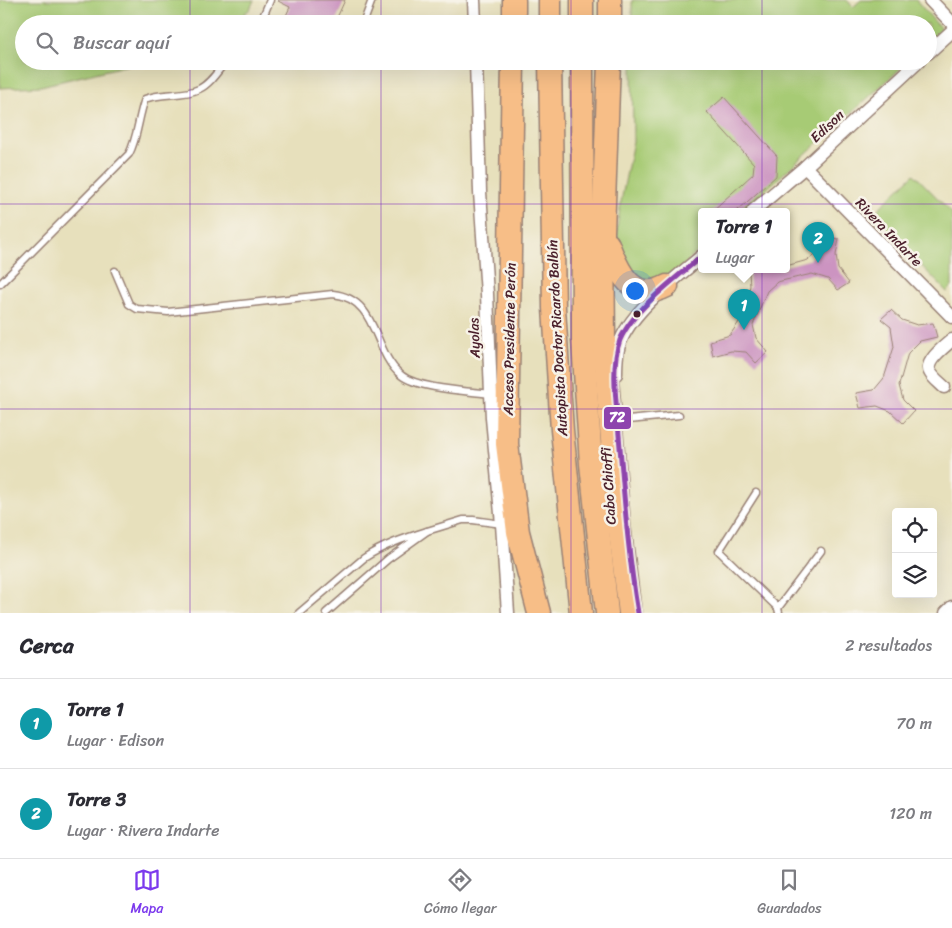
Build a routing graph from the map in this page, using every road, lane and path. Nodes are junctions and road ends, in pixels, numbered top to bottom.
1 (270, 0) edge
2 (372, 0) edge
3 (474, 0) edge
4 (514, 0) edge
5 (550, 0) edge
6 (582, 0) edge
7 (610, 0) edge
8 (930, 0) edge
9 (264, 15) edge
10 (366, 15) edge
11 (475, 15) edge
12 (514, 15) edge
13 (550, 15) edge
14 (582, 15) edge
15 (610, 15) edge
16 (952, 23) edge
17 (952, 31) edge
18 (937, 45) edge
19 (219, 70) edge
20 (476, 70) edge
21 (513, 70) edge
22 (550, 70) edge
23 (582, 70) edge
24 (609, 70) edge
25 (909, 70) edge
26 (805, 167) junction
27 (757, 208) edge
28 (603, 232) junction
29 (698, 259) edge
30 (115, 271) dead end
31 (0, 284) edge
32 (667, 286) junction
33 (952, 317) edge
34 (952, 340) edge
35 (944, 388) dead end
36 (491, 394) junction
37 (679, 415) dead end
38 (618, 421) junction
39 (756, 493) dead end
40 (510, 528) junction
41 (427, 531) junction
42 (821, 551) dead end
43 (952, 607) edge
44 (779, 610) edge
45 (299, 613) edge
46 (326, 613) edge
47 (508, 613) edge
48 (539, 613) edge
49 (581, 613) edge
50 (607, 613) edge
51 (630, 613) edge
52 (638, 613) edge
53 (946, 613) edge

1 - 9 lane
2 - 10 lane
3 - 11 street
4 - 12 highway
5 - 13 highway
6 - 14 highway
7 - 15 highway
8 - 16 street
17 - 18 street
19 - 31 lane
20 - 36 street, Ayolas
21 - 40 highway, Acceso Presidente Perón
22 - 49 highway, Autopista Doctor Ricardo Balbín
23 - 50 highway, Autopista Doctor Ricardo Balbín
24 - 28 highway
25 - 26 street, Edison
26 - 27 street, Edison
26 - 33 street, Rivera Indarte
28 - 32 highway
28 - 51 highway
29 - 32 street
30 - 36 lane
32 - 38 street, Cabo Chioffi
34 - 35 street
36 - 40 street, Ayolas
37 - 38 lane
38 - 52 street, Cabo Chioffi
39 - 44 lane
40 - 41 lane
40 - 47 street, Ayolas
40 - 48 highway
41 - 45 lane
41 - 46 lane
42 - 44 lane
43 - 53 street

